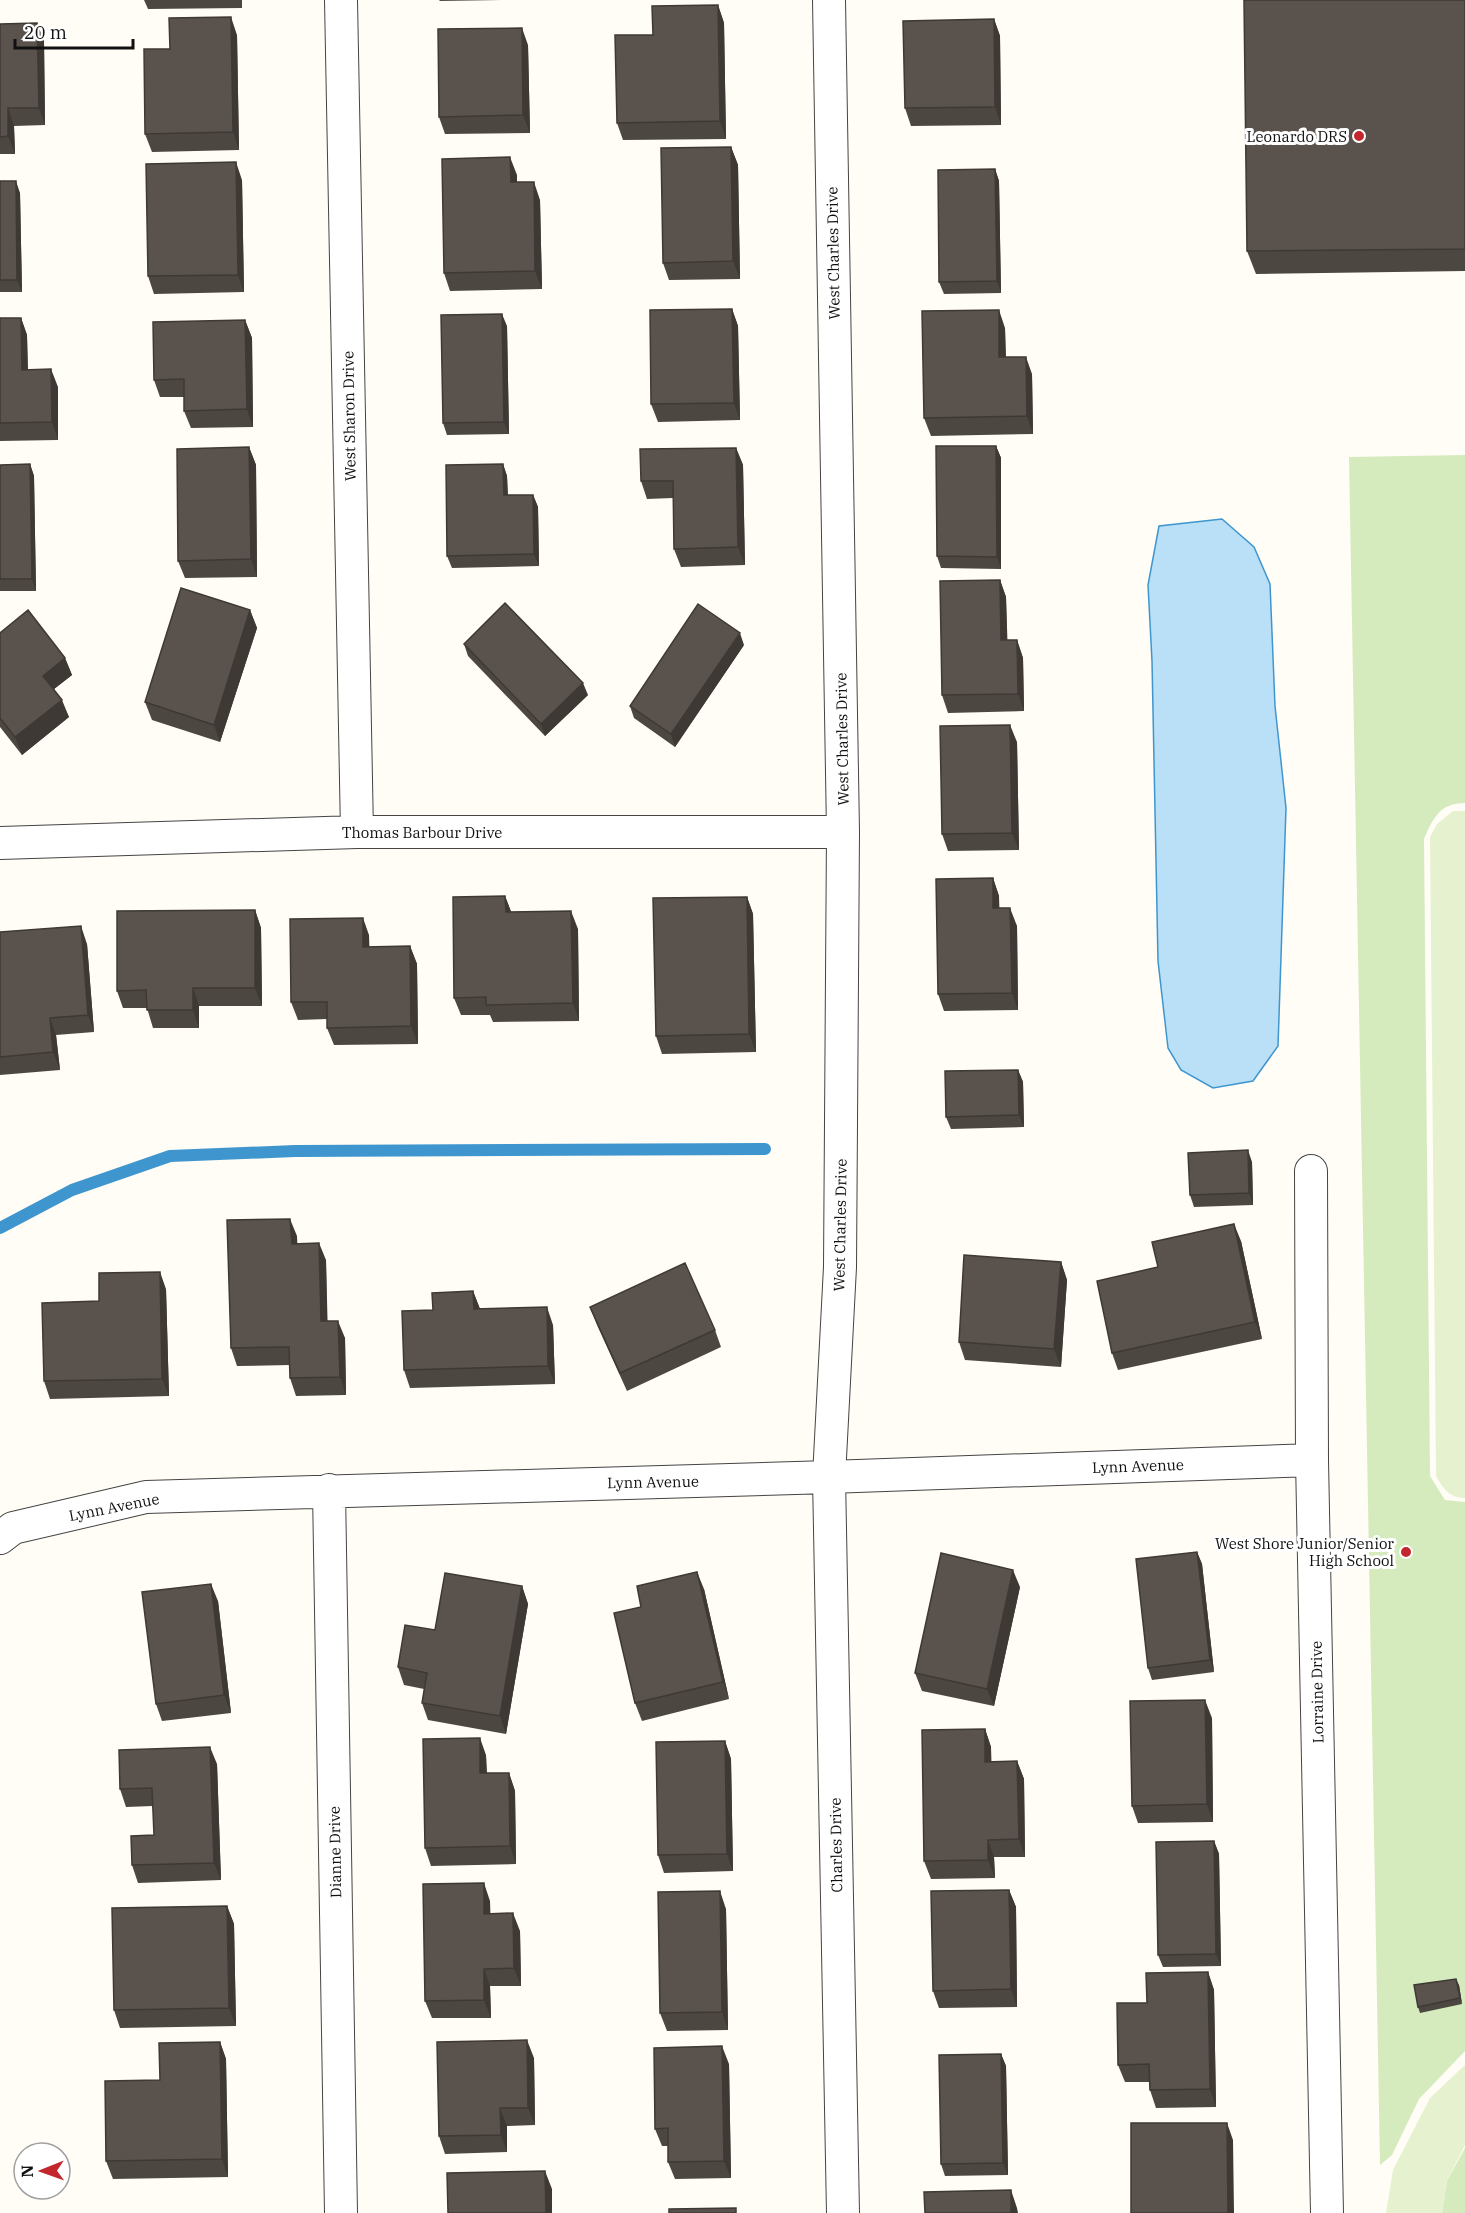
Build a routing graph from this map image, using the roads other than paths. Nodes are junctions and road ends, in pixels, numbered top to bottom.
1 (341, 0) edge
2 (828, 0) edge
3 (357, 832) junction
4 (843, 832) junction
5 (0, 843) edge
6 (1311, 1171) dead end
7 (1312, 1460) junction
8 (829, 1478) junction
9 (329, 1490) junction
10 (0, 1538) edge
11 (341, 2213) edge
12 (843, 2213) edge
13 (1327, 2213) edge

1 - 3 street, West Sharon Drive
2 - 4 street, West Charles Drive
3 - 4 street, Thomas Barbour Drive
3 - 5 street, Thomas Barbour Drive
4 - 8 street, West Charles Drive
6 - 7 street, Lorraine Drive
7 - 8 street, Lynn Avenue
7 - 13 street, Lorraine Drive
8 - 9 street, Lynn Avenue
8 - 12 street, Charles Drive
9 - 10 street, Lynn Avenue
9 - 11 street, Dianne Drive

